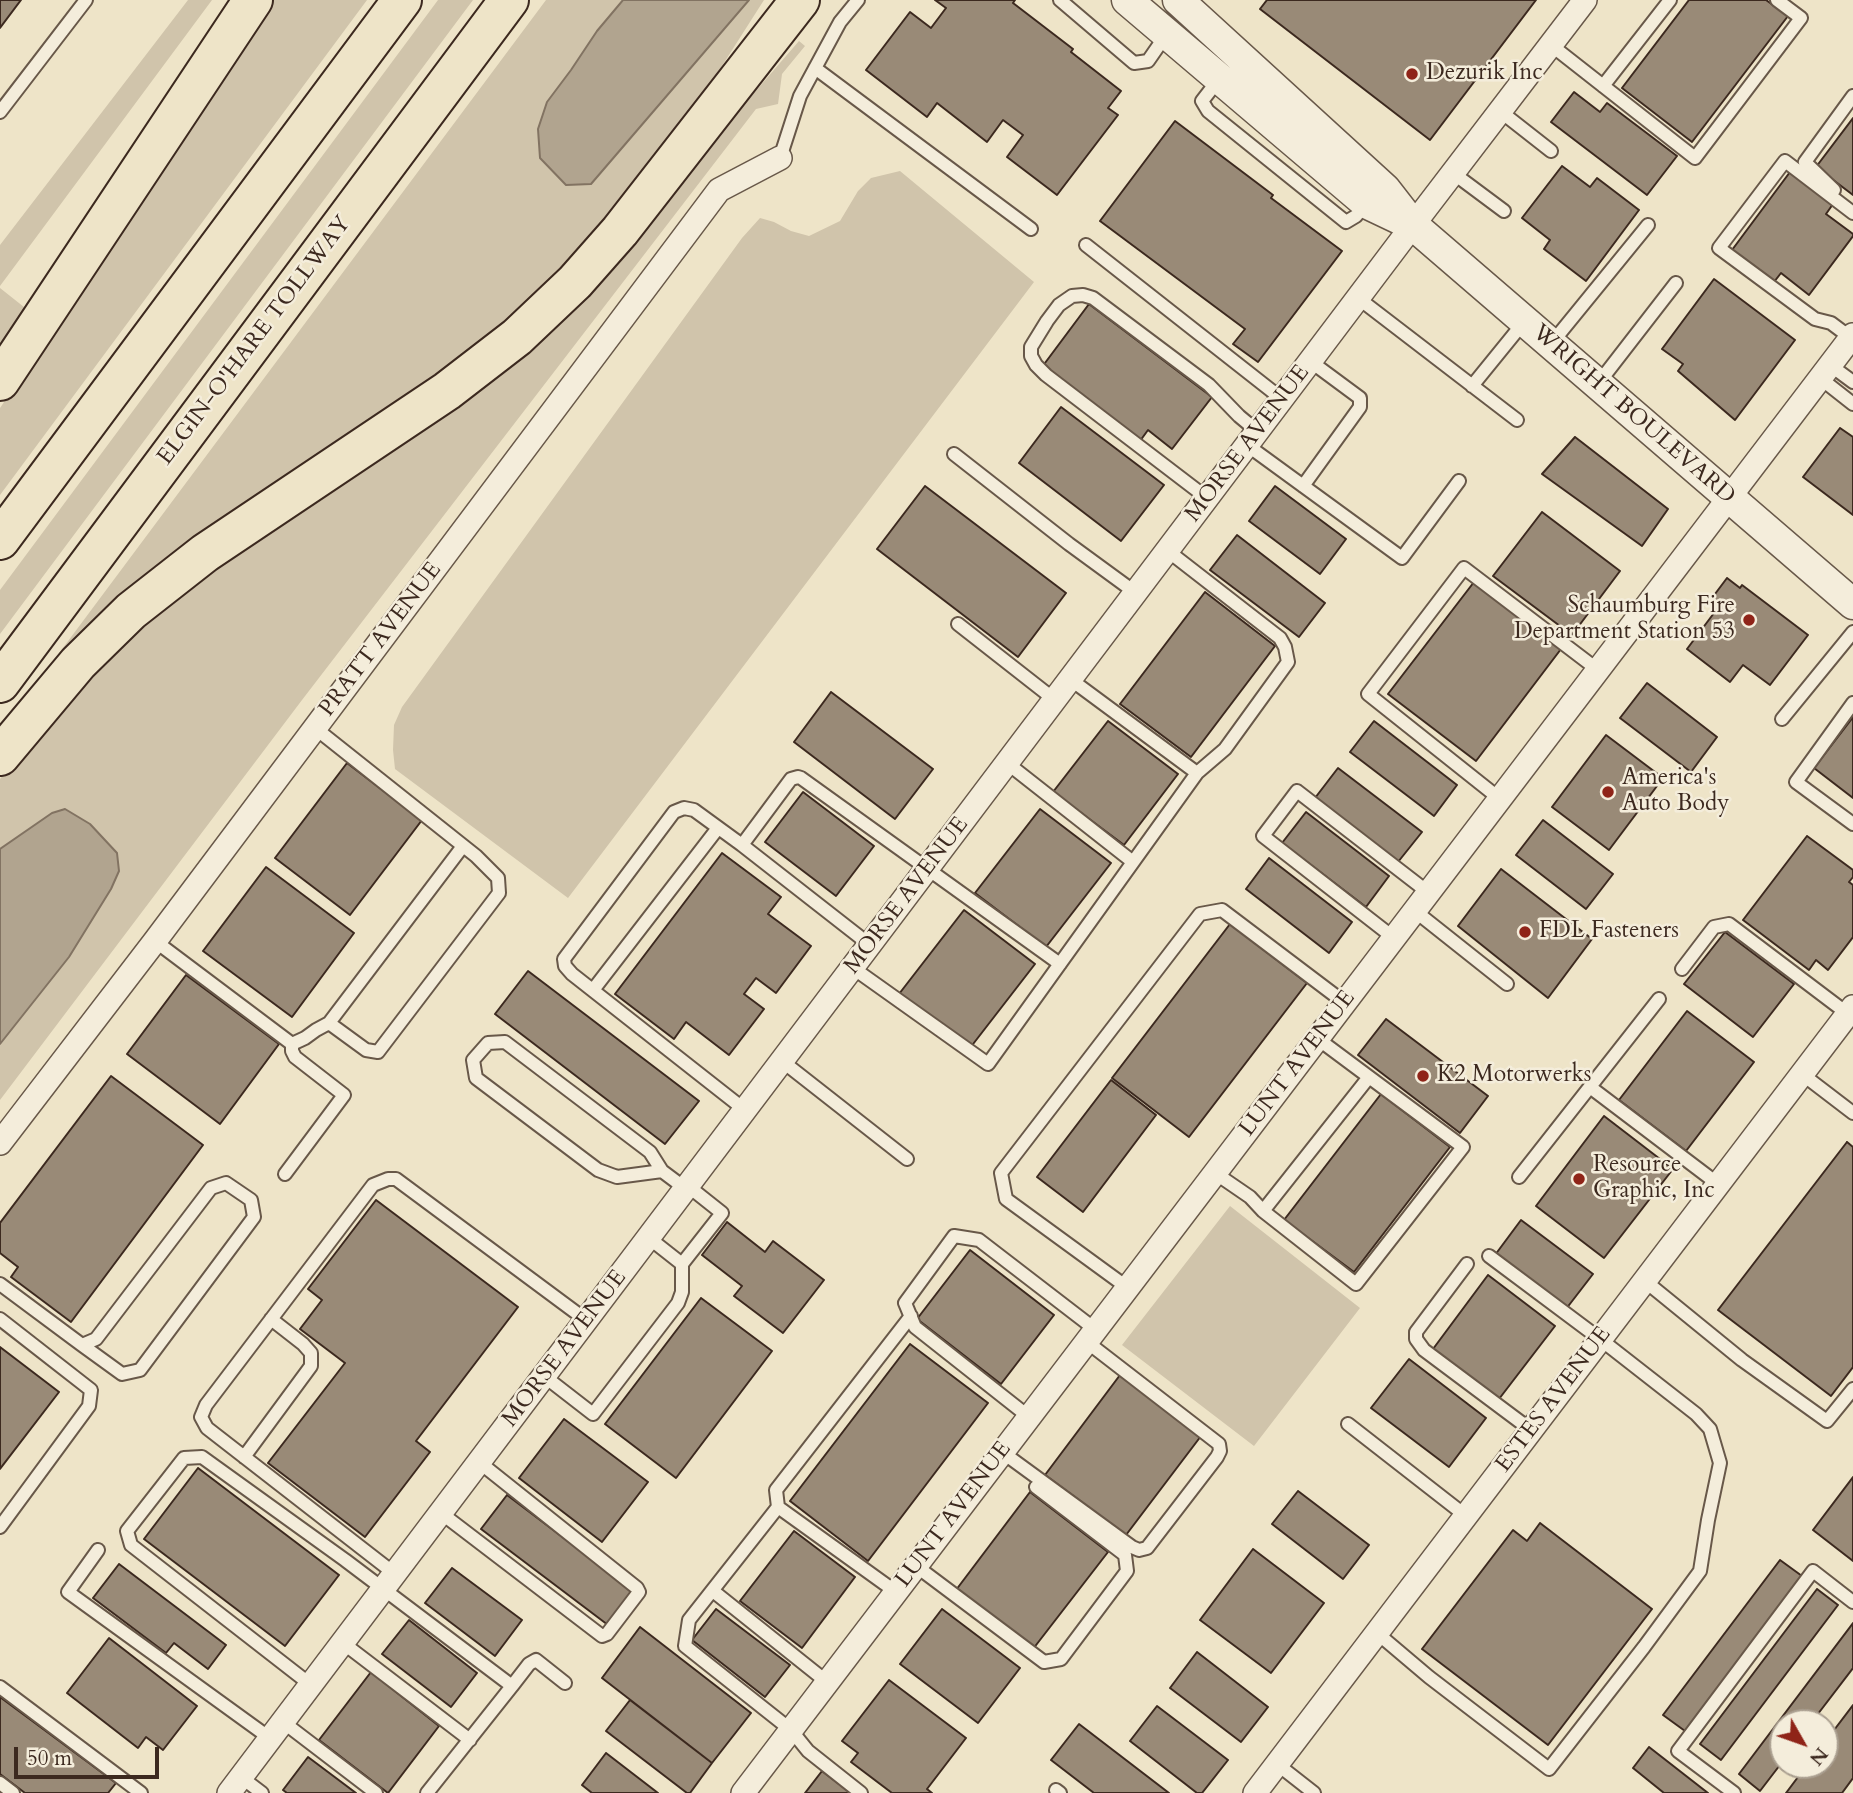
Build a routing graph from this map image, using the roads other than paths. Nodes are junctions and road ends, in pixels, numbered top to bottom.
1 (86, 0) edge
2 (253, 0) edge
3 (402, 0) edge
4 (509, 0) edge
5 (800, 0) edge
6 (858, 0) edge
7 (1060, 0) edge
8 (1127, 0) edge
9 (1178, 0) edge
10 (1585, 0) edge
11 (1670, 0) edge
12 (1777, 0) edge
13 (1167, 34) junction
14 (1550, 45) junction
15 (815, 68) junction
16 (1603, 86) junction
17 (1853, 96) edge
18 (1500, 111) junction
19 (0, 112) edge
20 (1551, 151) dead end
21 (780, 158) joint
22 (1453, 173) junction
23 (1373, 194) junction
24 (1853, 205) edge
25 (1503, 211) dead end
26 (1853, 213) edge
27 (1413, 225) junction
28 (1648, 225) dead end
29 (1031, 229) dead end
30 (1086, 245) dead end
31 (1676, 283) dead end
32 (1359, 298) junction
33 (1524, 322) junction
34 (1852, 336) edge
35 (1551, 345) junction
36 (1310, 361) junction
37 (1825, 372) junction
38 (0, 381) edge
39 (1853, 382) edge
40 (1597, 385) junction
41 (1472, 386) junction
42 (1282, 399) junction
43 (1853, 404) edge
44 (1517, 420) dead end
45 (1252, 438) junction
46 (954, 454) dead end
47 (1459, 481) dead end
48 (1303, 486) junction
49 (1207, 498) junction
50 (1729, 499) junction
51 (0, 540) edge
52 (1168, 551) junction
53 (1136, 593) junction
54 (1853, 604) edge
55 (958, 624) dead end
56 (1853, 632) edge
57 (1598, 670) junction
58 (1070, 679) junction
59 (0, 683) edge
60 (1055, 700) junction
61 (1853, 703) edge
62 (1782, 719) dead end
63 (315, 728) junction
64 (0, 756) edge
65 (1007, 763) junction
66 (1197, 773) junction
67 (1500, 799) junction
68 (1853, 824) edge
69 (718, 828) junction
70 (741, 845) junction
71 (463, 846) junction
72 (1133, 862) junction
73 (927, 869) junction
74 (1429, 893) junction
75 (1415, 911) junction
76 (1394, 938) junction
77 (155, 942) junction
78 (870, 945) junction
79 (1060, 964) junction
80 (853, 968) junction
81 (1682, 969) dead end
82 (1507, 984) dead end
83 (593, 990) junction
84 (1659, 999) dead end
85 (1345, 1003) junction
86 (1850, 1011) edge
87 (329, 1023) junction
88 (1318, 1039) junction
89 (292, 1044) junction
90 (782, 1061) junction
91 (1802, 1074) junction
92 (1369, 1077) junction
93 (1590, 1087) junction
94 (745, 1111) junction
95 (1853, 1113) edge
96 (0, 1143) edge
97 (907, 1159) dead end
98 (662, 1171) junction
99 (1216, 1173) junction
100 (285, 1174) dead end
101 (1520, 1177) dead end
102 (1718, 1184) junction
103 (687, 1188) junction
104 (1263, 1211) junction
105 (649, 1238) junction
106 (1489, 1256) dead end
107 (682, 1264) junction
108 (1467, 1264) dead end
109 (1645, 1281) junction
110 (0, 1284) edge
111 (1128, 1288) junction
112 (911, 1316) junction
113 (0, 1319) edge
114 (271, 1319) junction
115 (586, 1321) junction
116 (1091, 1336) junction
117 (1600, 1339) junction
118 (82, 1345) junction
119 (544, 1376) junction
120 (1853, 1389) edge
121 (1029, 1417) junction
122 (1348, 1423) dead end
123 (1531, 1430) junction
124 (1000, 1455) junction
125 (244, 1457) junction
126 (479, 1462) junction
127 (778, 1507) junction
128 (441, 1513) junction
129 (1466, 1516) junction
130 (0, 1527) edge
131 (98, 1550) dead end
132 (916, 1566) junction
133 (389, 1582) junction
134 (713, 1591) junction
135 (896, 1592) junction
136 (1853, 1602) edge
137 (1377, 1633) junction
138 (343, 1643) junction
139 (827, 1682) junction
140 (565, 1683) dead end
141 (311, 1685) junction
142 (512, 1686) junction
143 (0, 1687) edge
144 (277, 1730) junction
145 (791, 1730) junction
146 (470, 1740) junction
147 (1277, 1764) junction
148 (0, 1783) edge
149 (235, 1785) edge
150 (13, 1793) edge
151 (141, 1793) edge
152 (262, 1793) edge
153 (376, 1793) edge
154 (428, 1793) edge
155 (743, 1793) edge
156 (861, 1793) edge
157 (1255, 1793) edge
158 (1314, 1793) edge
159 (1734, 1793) edge

1 - 19 lane
2 - 38 highway
3 - 51 highway
4 - 59 highway, ELGIN-O'HARE TOLLWAY
5 - 64 highway
6 - 15 lane
7 - 13 lane
8 - 13 street, WRIGHT BOULEVARD
9 - 23 street, WRIGHT BOULEVARD
10 - 14 street, MORSE AVENUE
11 - 16 lane
12 - 16 lane
13 - 23 street, WRIGHT BOULEVARD
14 - 16 lane
14 - 18 street, MORSE AVENUE
15 - 21 lane
15 - 29 lane
17 - 24 lane
18 - 20 lane
18 - 22 street, MORSE AVENUE
21 - 63 street, PRATT AVENUE
22 - 25 lane
22 - 27 street, MORSE AVENUE
23 - 27 street, WRIGHT BOULEVARD
26 - 34 lane
27 - 32 street, MORSE AVENUE
27 - 33 street, WRIGHT BOULEVARD
28 - 35 lane
30 - 42 lane
31 - 40 lane
32 - 36 street, MORSE AVENUE
32 - 41 lane
33 - 35 street, WRIGHT BOULEVARD
33 - 41 lane
34 - 37 street, LUNT AVENUE
35 - 40 street, WRIGHT BOULEVARD
36 - 42 street, MORSE AVENUE
36 - 48 lane
37 - 39 lane
37 - 43 lane
37 - 50 street, LUNT AVENUE
40 - 50 street, WRIGHT BOULEVARD
41 - 44 lane
42 - 45 street, MORSE AVENUE
45 - 48 lane
45 - 49 street, MORSE AVENUE
45 - 49 lane
46 - 53 lane
47 - 48 lane
49 - 52 street, MORSE AVENUE
50 - 54 street, WRIGHT BOULEVARD
50 - 57 street, LUNT AVENUE
52 - 53 street, MORSE AVENUE
52 - 66 lane
53 - 58 street, MORSE AVENUE
55 - 60 lane
56 - 62 lane
57 - 67 street, LUNT AVENUE
57 - 67 lane
58 - 60 street, MORSE AVENUE
58 - 66 lane
60 - 65 street, MORSE AVENUE
61 - 68 lane
63 - 71 lane
63 - 77 street, PRATT AVENUE
65 - 72 lane
65 - 73 street, MORSE AVENUE
66 - 72 lane
67 - 74 street, LUNT AVENUE
69 - 70 lane
69 - 83 lane
69 - 83 lane
70 - 73 lane
70 - 78 lane
71 - 87 lane
71 - 87 lane
72 - 79 lane
73 - 78 street, MORSE AVENUE
73 - 79 lane
74 - 75 street, LUNT AVENUE
74 - 76 lane
75 - 76 street, LUNT AVENUE
75 - 82 lane
76 - 85 street, LUNT AVENUE
77 - 89 lane
77 - 96 street, PRATT AVENUE
78 - 80 street, MORSE AVENUE
79 - 80 lane
80 - 90 street, MORSE AVENUE
81 - 86 lane
83 - 94 lane
84 - 93 lane
85 - 88 street, LUNT AVENUE
85 - 111 lane
86 - 91 street, ESTES AVENUE
87 - 89 lane
88 - 92 lane
88 - 99 street, LUNT AVENUE
89 - 100 lane
90 - 94 street, MORSE AVENUE
90 - 97 lane
91 - 95 lane
91 - 102 street, ESTES AVENUE
92 - 104 lane
92 - 104 lane
93 - 101 lane
93 - 102 lane
94 - 103 street, MORSE AVENUE
98 - 98 lane
98 - 103 lane
99 - 104 lane
99 - 111 street, LUNT AVENUE
102 - 109 street, ESTES AVENUE
103 - 105 street, MORSE AVENUE
103 - 107 lane
105 - 107 lane
105 - 115 street, MORSE AVENUE
106 - 117 lane
107 - 119 lane
108 - 123 lane
109 - 117 street, ESTES AVENUE
109 - 120 lane
110 - 118 lane
111 - 116 street, LUNT AVENUE
112 - 116 lane
112 - 121 lane
112 - 127 lane
113 - 130 lane
114 - 115 lane
114 - 125 lane
114 - 125 lane
115 - 119 street, MORSE AVENUE
116 - 121 street, LUNT AVENUE
116 - 124 lane
117 - 123 street, ESTES AVENUE
117 - 137 lane
118 - 118 lane
119 - 126 street, MORSE AVENUE
121 - 124 street, LUNT AVENUE
122 - 129 lane
123 - 129 street, ESTES AVENUE
124 - 132 street, LUNT AVENUE
124 - 132 lane
125 - 133 lane
126 - 128 street, MORSE AVENUE
126 - 128 lane
127 - 134 lane
127 - 135 lane
128 - 133 street, MORSE AVENUE
129 - 137 street, ESTES AVENUE
131 - 144 lane
132 - 135 street, LUNT AVENUE
133 - 138 street, MORSE AVENUE
133 - 141 lane
133 - 142 lane
134 - 139 lane
134 - 145 lane
135 - 139 street, LUNT AVENUE
136 - 159 lane
137 - 147 street, ESTES AVENUE
138 - 141 street, MORSE AVENUE
138 - 146 lane
139 - 145 street, LUNT AVENUE
140 - 142 lane
141 - 144 street, MORSE AVENUE
142 - 146 lane
143 - 151 lane
144 - 149 street, MORSE AVENUE
144 - 153 lane
145 - 155 street, LUNT AVENUE
145 - 156 lane
146 - 154 lane
147 - 157 street, ESTES AVENUE
147 - 158 lane
148 - 150 lane
149 - 152 lane

